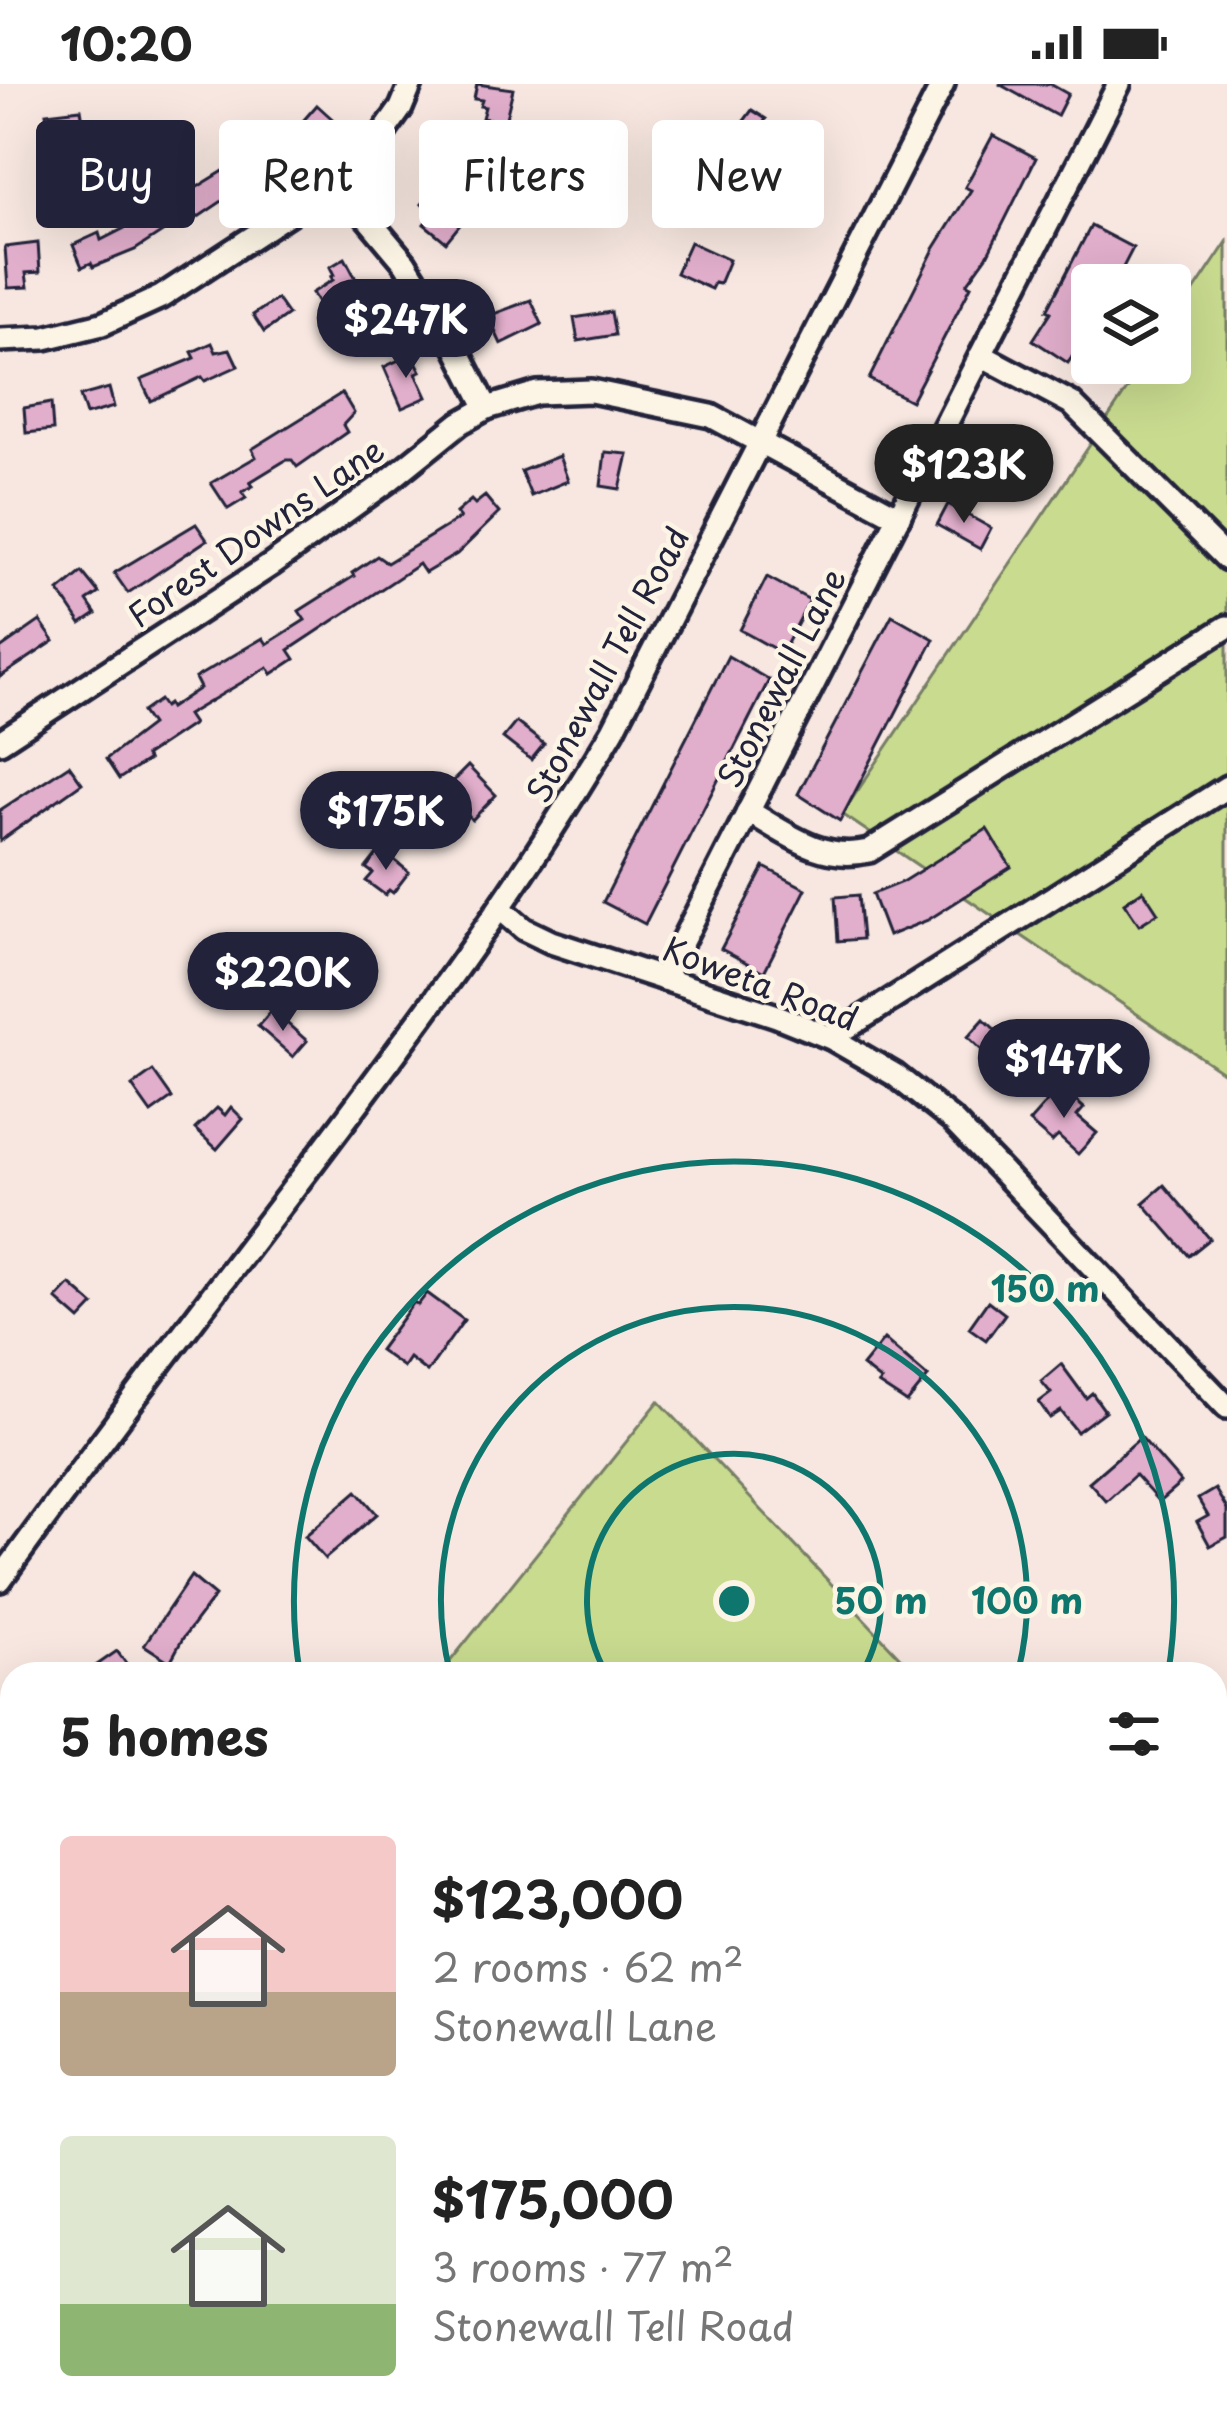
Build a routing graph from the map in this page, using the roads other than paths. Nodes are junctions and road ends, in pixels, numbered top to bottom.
1 (411, 84) edge
2 (943, 84) edge
3 (1119, 84) edge
4 (393, 120) edge
5 (267, 228) edge
6 (376, 228) edge
7 (0, 340) edge
8 (981, 355) junction
9 (487, 408) junction
10 (761, 443) junction
11 (898, 517) junction
12 (1227, 559) edge
13 (1227, 628) edge
14 (0, 742) edge
15 (1227, 787) edge
16 (748, 811) junction
17 (502, 910) junction
18 (663, 979) junction
19 (831, 1038) junction
20 (1227, 1407) edge
21 (0, 1580) edge

1 - 4 street
2 - 10 street, Stonewall Tell Road
3 - 8 street, Stonewall Lane
5 - 7 street
6 - 9 street
8 - 11 street, Stonewall Lane
8 - 12 street
9 - 10 street, Forest Downs Lane
9 - 14 street, Forest Downs Lane
10 - 11 street, Forest Downs Lane
10 - 17 street, Stonewall Tell Road
11 - 16 street, Stonewall Lane
13 - 16 street
15 - 19 street
16 - 18 street, Stonewall Lane
17 - 18 street, Koweta Road
17 - 21 street, Stonewall Tell Road
18 - 19 street, Koweta Road
19 - 20 street, Koweta Road

